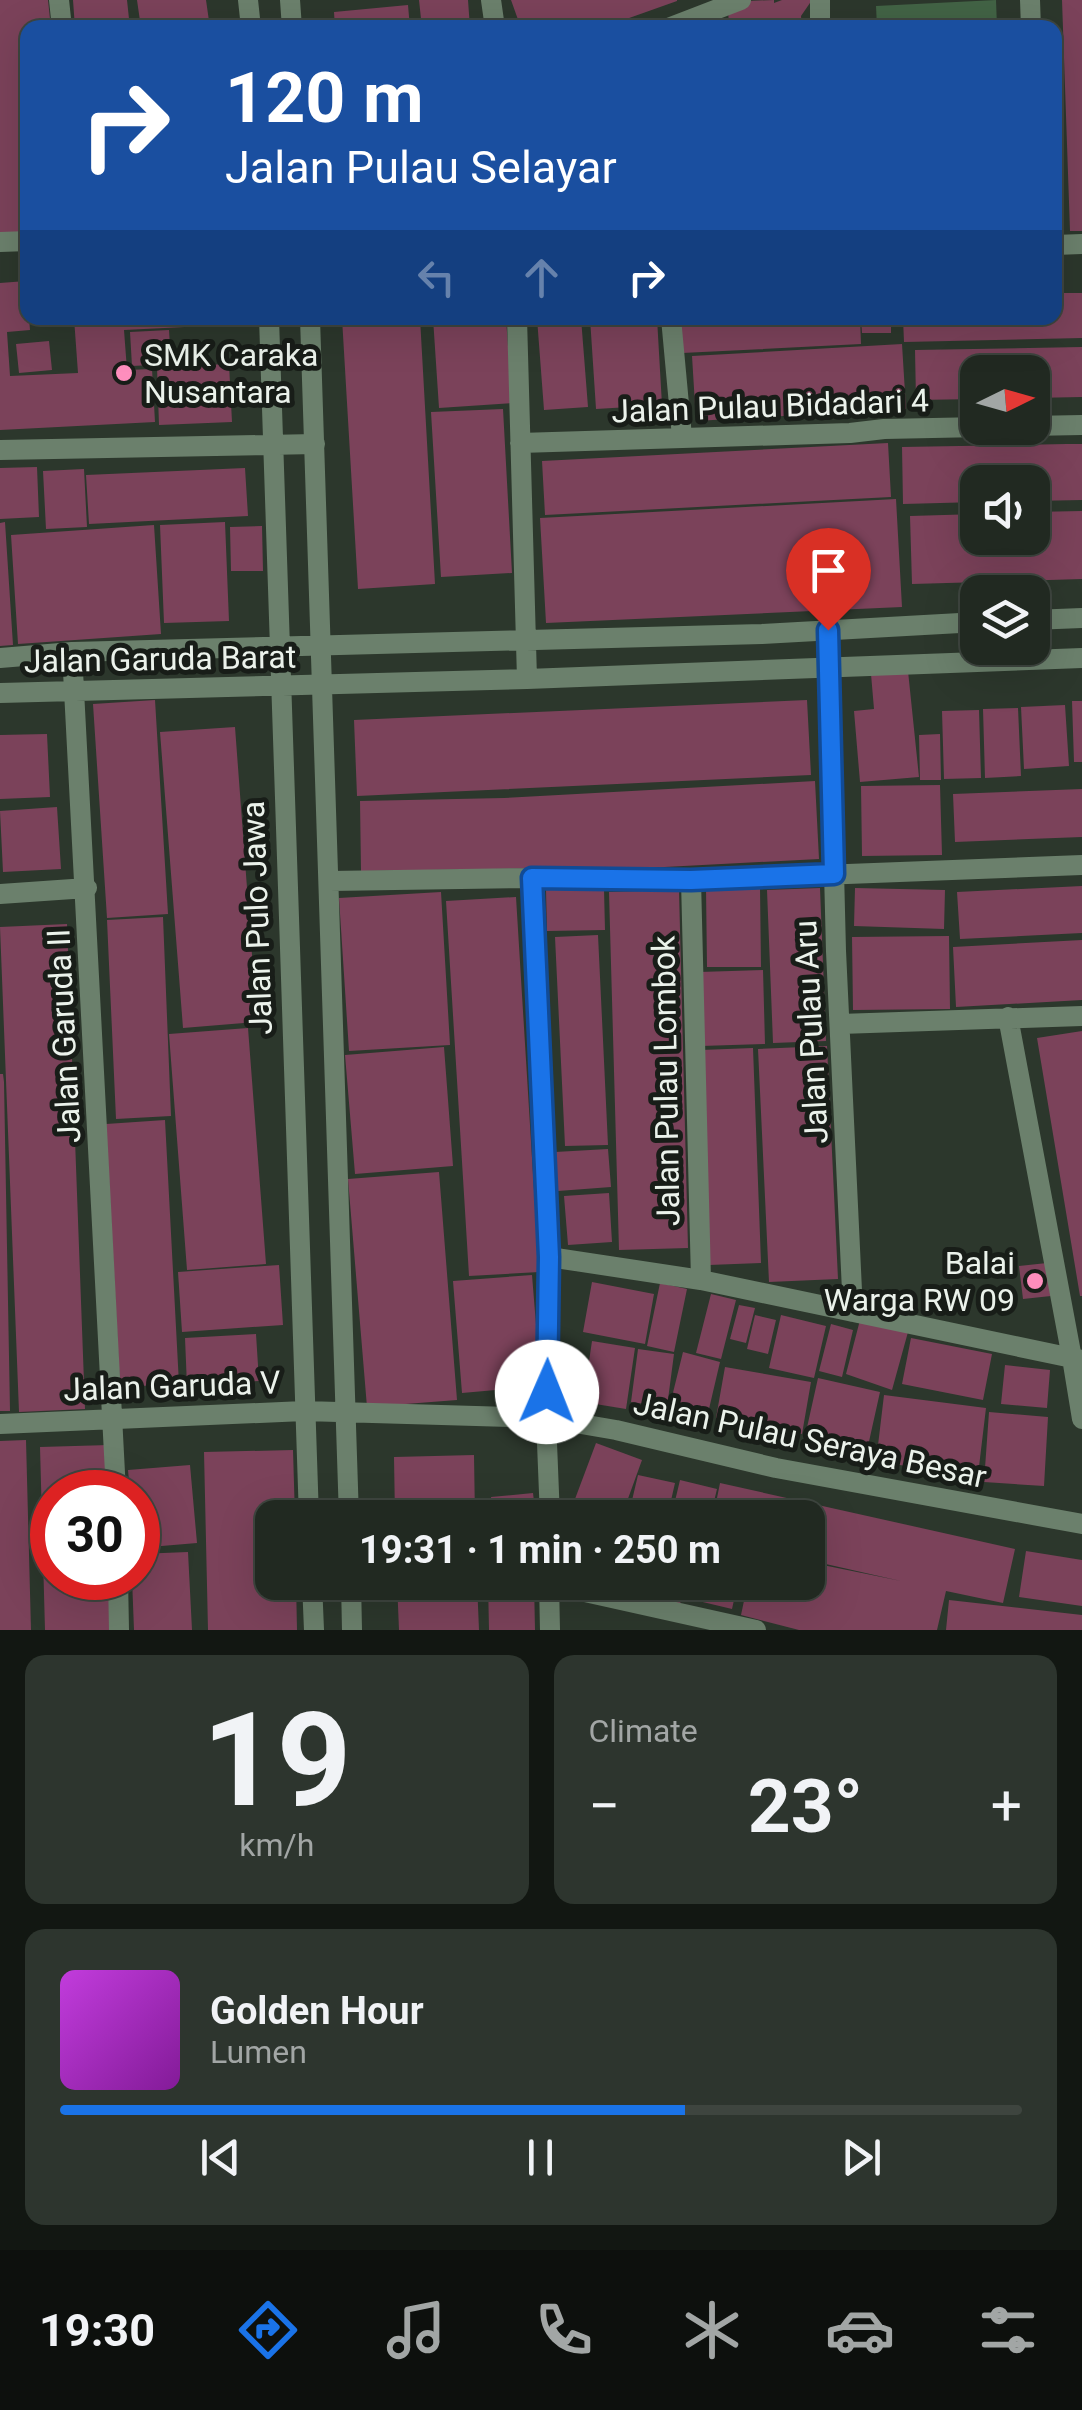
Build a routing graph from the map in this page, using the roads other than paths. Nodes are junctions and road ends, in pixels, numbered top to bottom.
1 (741, 0) edge
2 (689, 20) edge
3 (269, 325) edge
4 (310, 325) edge
5 (517, 325) edge
6 (672, 325) edge
7 (1082, 425) edge
8 (682, 437) junction
9 (520, 443) junction
10 (271, 444) junction
11 (315, 444) junction
12 (0, 450) edge
13 (1082, 618) edge
14 (1050, 619) edge
15 (960, 623) edge
16 (828, 630) junction
17 (528, 640) junction
18 (321, 645) junction
19 (281, 646) junction
20 (72, 652) junction
21 (0, 658) edge
22 (1082, 658) edge
23 (829, 666) junction
24 (527, 679) junction
25 (282, 686) junction
26 (322, 686) junction
27 (75, 689) junction
28 (0, 693) edge
29 (1082, 865) edge
30 (834, 874) junction
31 (532, 878) junction
32 (691, 880) junction
33 (330, 881) junction
34 (87, 888) junction
35 (0, 894) edge
36 (1082, 1016) edge
37 (1008, 1017) junction
38 (840, 1024) junction
39 (549, 1257) junction
40 (701, 1280) junction
41 (853, 1312) junction
42 (1077, 1359) edge
43 (304, 1410) junction
44 (346, 1410) junction
45 (114, 1418) junction
46 (546, 1418) junction
47 (1082, 1419) edge
48 (0, 1424) edge
49 (115, 1470) edge
50 (307, 1500) edge
51 (348, 1500) edge
52 (549, 1500) edge
53 (1082, 1524) edge
54 (118, 1600) edge
55 (313, 1600) edge
56 (351, 1600) edge
57 (549, 1600) edge
58 (612, 1600) edge
59 (704, 1625) edge
60 (119, 1630) edge
61 (314, 1630) edge
62 (352, 1630) edge
63 (550, 1630) edge
64 (756, 1630) edge

1 - 2 street
3 - 10 street, Jalan Pulo Jawa
4 - 11 street
5 - 9 street
6 - 8 street
7 - 8 street, Jalan Pulau Bidadari 4
8 - 9 street, Jalan Pulau Bidadari 4
9 - 17 street
10 - 11 street
10 - 12 street
10 - 19 street, Jalan Pulo Jawa
11 - 18 street
13 - 14 street
15 - 16 street, Jalan Garuda Barat
16 - 17 street, Jalan Garuda Barat
16 - 23 street, Jalan Pulau Aru
17 - 18 street, Jalan Garuda Barat
17 - 24 street
18 - 19 street, Jalan Garuda Barat
18 - 26 street
19 - 20 street, Jalan Garuda Barat
19 - 25 street, Jalan Pulo Jawa
20 - 21 street, Jalan Garuda Barat
20 - 27 street, Jalan Garuda II
22 - 23 street, Jalan Garuda Barat
23 - 24 street, Jalan Garuda Barat
23 - 30 street, Jalan Pulau Aru
24 - 26 street, Jalan Garuda Barat
25 - 26 street, Jalan Garuda Barat
25 - 27 street, Jalan Garuda Barat
25 - 43 street, Jalan Pulo Jawa
26 - 33 street
27 - 28 street, Jalan Garuda Barat
27 - 34 street, Jalan Garuda II
29 - 30 street
30 - 32 street
30 - 38 street, Jalan Pulau Aru
31 - 32 street
31 - 33 street
31 - 39 street
32 - 40 street, Jalan Pulau Lombok
33 - 44 street
34 - 35 street
34 - 45 street, Jalan Garuda II
36 - 37 street
37 - 38 street
37 - 42 street
38 - 41 street, Jalan Pulau Aru
39 - 40 street
39 - 46 street
40 - 41 street
41 - 42 street
42 - 47 street
43 - 44 street, Jalan Garuda V
43 - 45 street, Jalan Garuda V
43 - 50 street, Jalan Pulo Jawa
44 - 46 street, Jalan Pulau Seraya Besar
44 - 51 street
45 - 48 street, Jalan Garuda V
45 - 49 street, Jalan Garuda II
46 - 52 street
46 - 53 street, Jalan Pulau Seraya Besar
54 - 60 street
55 - 61 street
56 - 62 street
57 - 63 street
58 - 59 street
59 - 64 street

